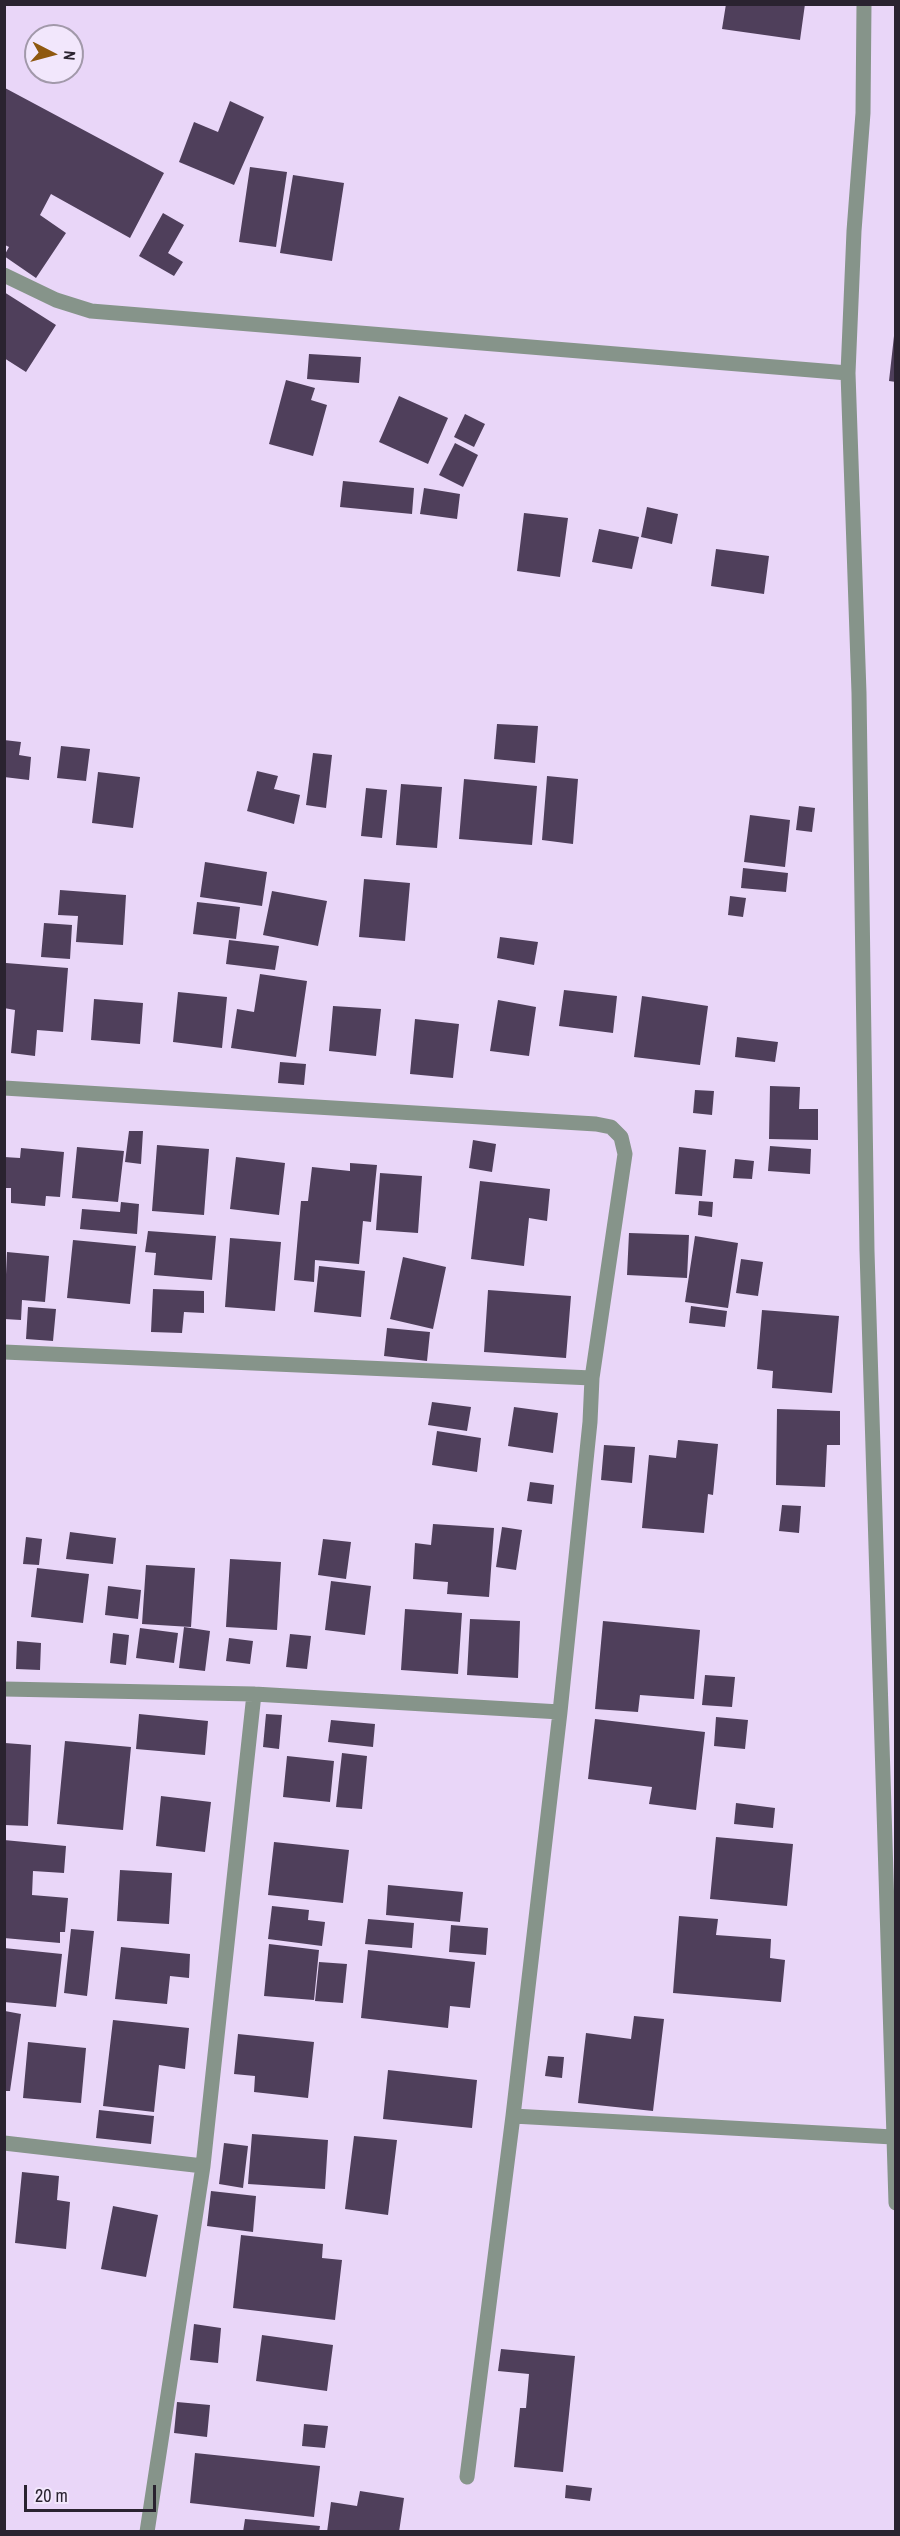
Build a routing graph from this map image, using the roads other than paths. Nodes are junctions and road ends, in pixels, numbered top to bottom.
1 (864, 4) edge
2 (4, 275) edge
3 (848, 373) junction
4 (4, 1088) edge
5 (4, 1352) edge
6 (592, 1378) junction
7 (4, 1689) edge
8 (254, 1694) junction
9 (560, 1712) junction
10 (513, 2116) junction
11 (893, 2137) junction
12 (4, 2143) edge
13 (202, 2166) junction
14 (896, 2203) edge
15 (467, 2477) dead end
16 (147, 2532) edge

1 - 3 street
2 - 3 street
3 - 11 street
4 - 6 street
5 - 6 street
6 - 9 street
7 - 8 street
8 - 9 street
8 - 13 street
9 - 10 street
10 - 11 street
10 - 15 street
11 - 14 street
12 - 13 street
13 - 16 street

